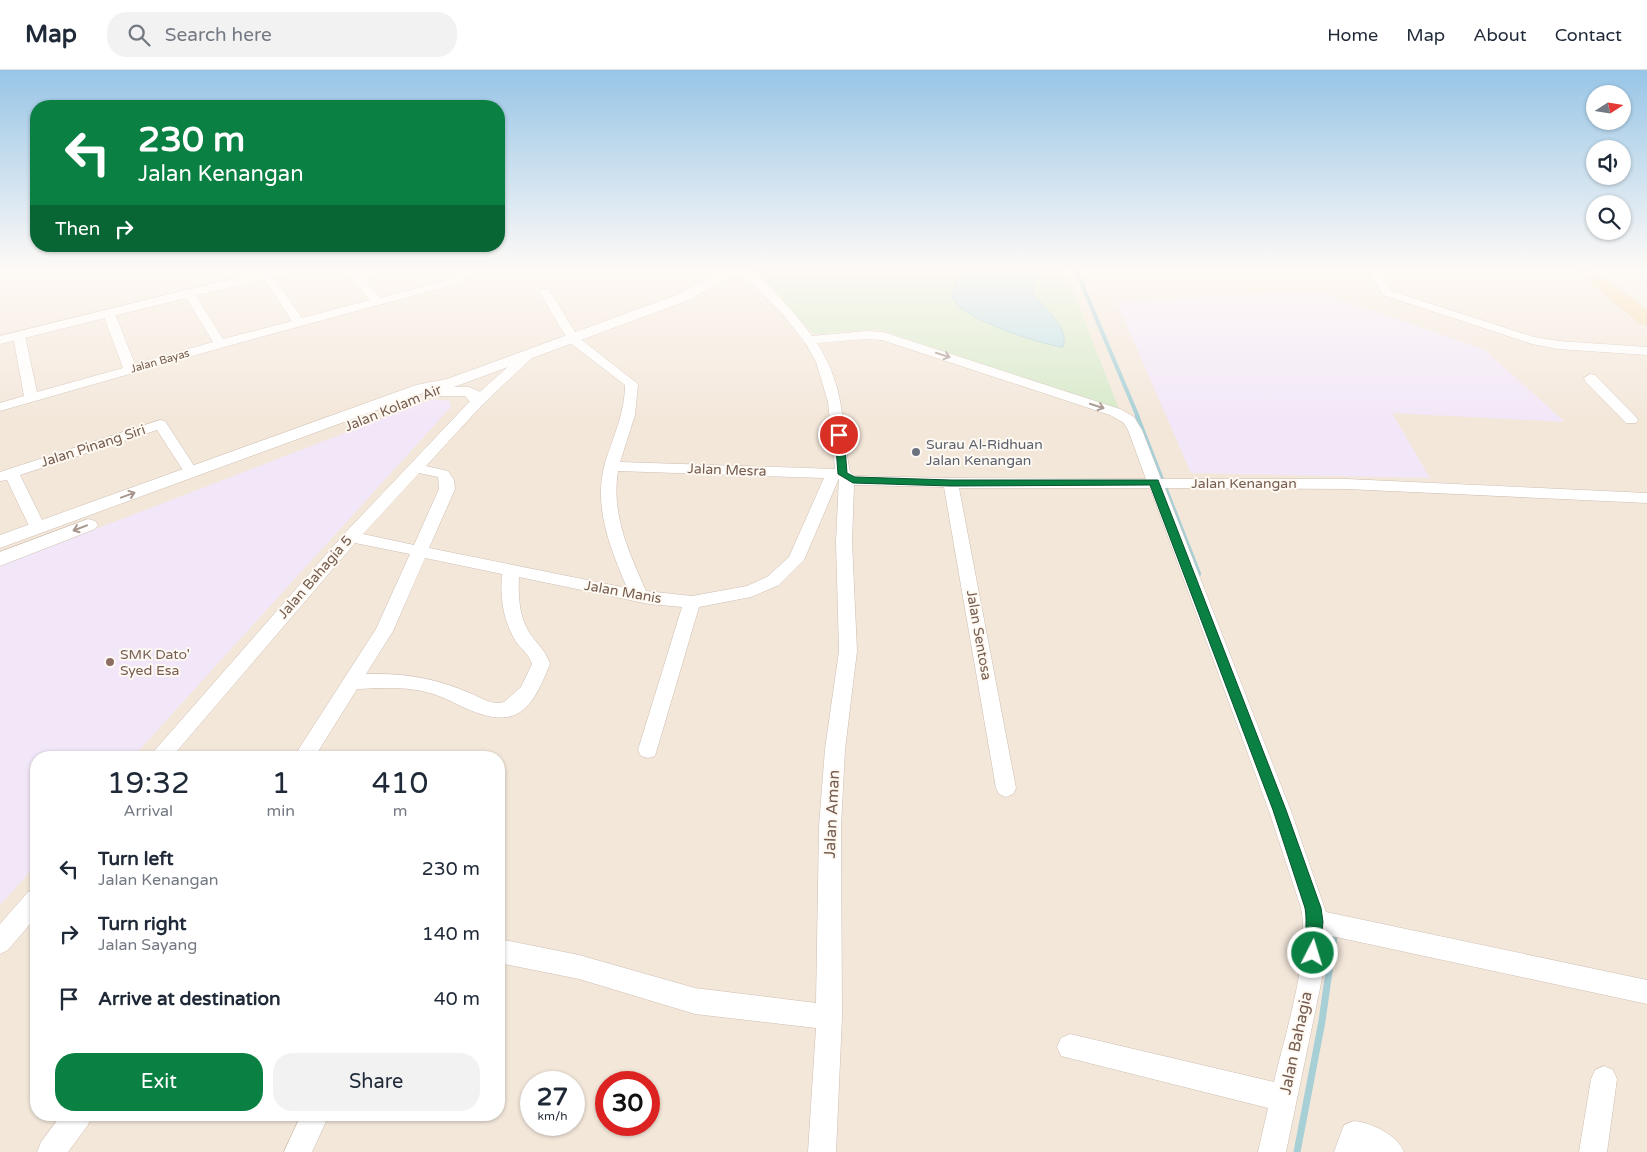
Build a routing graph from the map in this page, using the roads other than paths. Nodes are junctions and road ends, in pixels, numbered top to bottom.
1 (91, 318) edge
2 (111, 318) edge
3 (205, 318) edge
4 (297, 318) edge
5 (313, 318) edge
6 (561, 318) edge
7 (627, 318) edge
8 (793, 318) edge
9 (1466, 318) edge
10 (299, 322) junction
11 (19, 336) junction
12 (573, 339) junction
13 (0, 340) edge
14 (810, 340) junction
15 (220, 344) junction
16 (1647, 351) edge
17 (530, 353) junction
18 (130, 369) junction
19 (478, 372) junction
20 (1590, 378) dead end
21 (450, 382) junction
22 (494, 385) junction
23 (31, 397) junction
24 (420, 399) junction
25 (478, 401) junction
26 (0, 407) edge
27 (1631, 420) dead end
28 (612, 466) junction
29 (415, 468) junction
30 (191, 472) junction
31 (5, 475) edge
32 (841, 475) junction
33 (1164, 482) junction
34 (951, 483) junction
35 (1647, 498) edge
36 (38, 528) junction
37 (351, 536) junction
38 (0, 542) edge
39 (421, 552) junction
40 (0, 559) edge
41 (511, 570) junction
42 (639, 596) junction
43 (692, 602) junction
44 (351, 682) junction
45 (648, 750) dead end
46 (164, 751) edge
47 (307, 751) edge
48 (1006, 788) dead end
49 (30, 908) edge
50 (1321, 923) junction
51 (0, 942) edge
52 (505, 952) edge
53 (1647, 992) edge
54 (829, 1017) junction
55 (1070, 1048) dead end
56 (1604, 1079) dead end
57 (1284, 1098) junction
58 (74, 1121) edge
59 (312, 1121) edge
60 (51, 1152) edge
61 (298, 1152) edge
62 (822, 1152) edge
63 (1272, 1152) edge
64 (1348, 1152) edge
65 (1390, 1152) edge
66 (1593, 1152) edge

1 - 11 street
2 - 18 street
3 - 15 street
4 - 10 street
5 - 10 street, Jalan Bayas
6 - 12 street
7 - 12 street
8 - 14 street, Jalan Aman
9 - 16 street
10 - 15 street, Jalan Bayas
11 - 13 street
11 - 23 street
12 - 17 street
12 - 28 street
14 - 32 street, Jalan Aman
14 -> 33 street, Jalan Bahagia
15 - 18 street, Jalan Bayas
17 - 19 street
17 - 22 street, Jalan Bahagia 5
18 - 23 street, Jalan Bayas
19 - 21 street
19 - 22 street
20 - 27 street
21 - 24 street, Jalan Kolam Air
21 - 30 street, Jalan Kolam Air
22 - 25 street, Jalan Bahagia 5
23 - 26 street, Jalan Bayas
24 - 25 street
24 -> 40 street, Jalan Kolam Air
25 - 29 street, Jalan Bahagia 5
28 - 32 street, Jalan Mesra
28 - 42 street
29 - 37 street, Jalan Bahagia 5
29 - 39 street
30 - 31 street, Jalan Pinang Siri
36 -> 30 street, Jalan Kolam Air
31 - 36 street
32 - 34 street, Jalan Kenangan
32 - 43 street, Jalan Manis
32 - 54 street, Jalan Aman
33 - 34 street, Jalan Kenangan
33 - 35 street, Jalan Kenangan
33 - 50 street, Jalan Bahagia
34 - 48 street, Jalan Sentosa
36 - 38 street, Jalan Kolam Air
37 - 39 street, Jalan Manis
37 - 46 street, Jalan Bahagia 5
39 - 41 street, Jalan Manis
39 - 44 street
41 - 42 street, Jalan Manis
41 - 44 street
42 - 43 street, Jalan Manis
43 - 45 street
44 - 47 street
49 - 51 street
50 - 53 street
50 - 57 street, Jalan Bahagia
52 - 54 street
54 - 62 street, Jalan Aman
55 - 57 street
56 - 66 street
57 - 63 street, Jalan Bahagia
58 - 60 street
59 - 61 street
64 - 65 street

